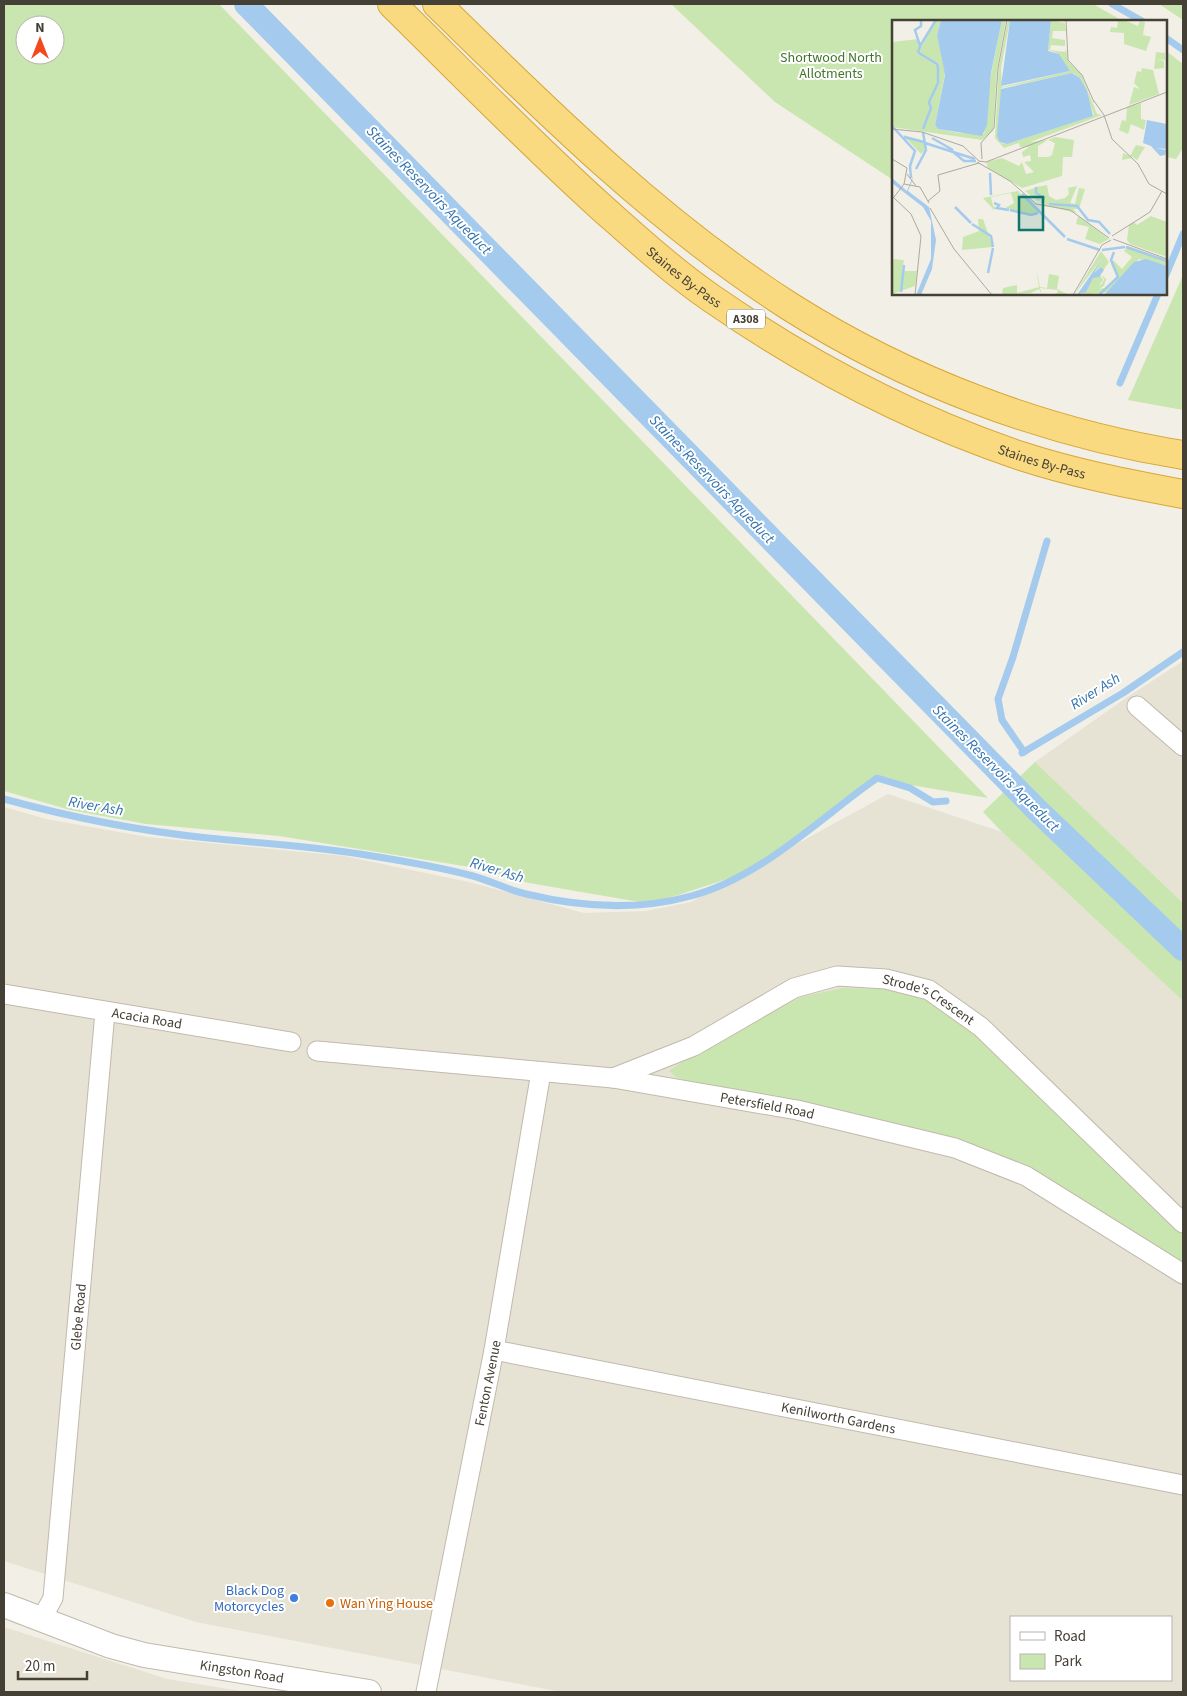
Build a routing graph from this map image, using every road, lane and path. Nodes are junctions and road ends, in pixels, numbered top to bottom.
1 (392, 4) edge
2 (437, 4) edge
3 (1183, 455) edge
4 (1183, 494) edge
5 (1137, 706) dead end
6 (1183, 746) edge
7 (4, 994) edge
8 (104, 1012) junction
9 (291, 1042) dead end
10 (317, 1051) dead end
11 (541, 1072) junction
12 (613, 1078) junction
13 (1183, 1223) edge
14 (1183, 1274) edge
15 (494, 1350) junction
16 (1183, 1485) edge
17 (4, 1605) edge
18 (42, 1618) junction
19 (319, 1688) edge
20 (368, 1692) edge
21 (426, 1692) edge

1 - 4 highway, Staines By-Pass / A308
2 - 3 highway, A308
5 - 6 street
7 - 8 street, Acacia Road
8 - 9 street, Acacia Road
8 - 18 street, Glebe Road
10 - 11 street, Petersfield Road
11 - 12 street, Petersfield Road
11 - 15 street, Fenton Avenue
12 - 13 street, Strode's Crescent
12 - 14 street, Petersfield Road
15 - 16 street, Kenilworth Gardens
15 - 21 street, Fenton Avenue
17 - 18 street, Kingston Road
18 - 19 street, Kingston Road
19 - 20 street, Kingston Road

